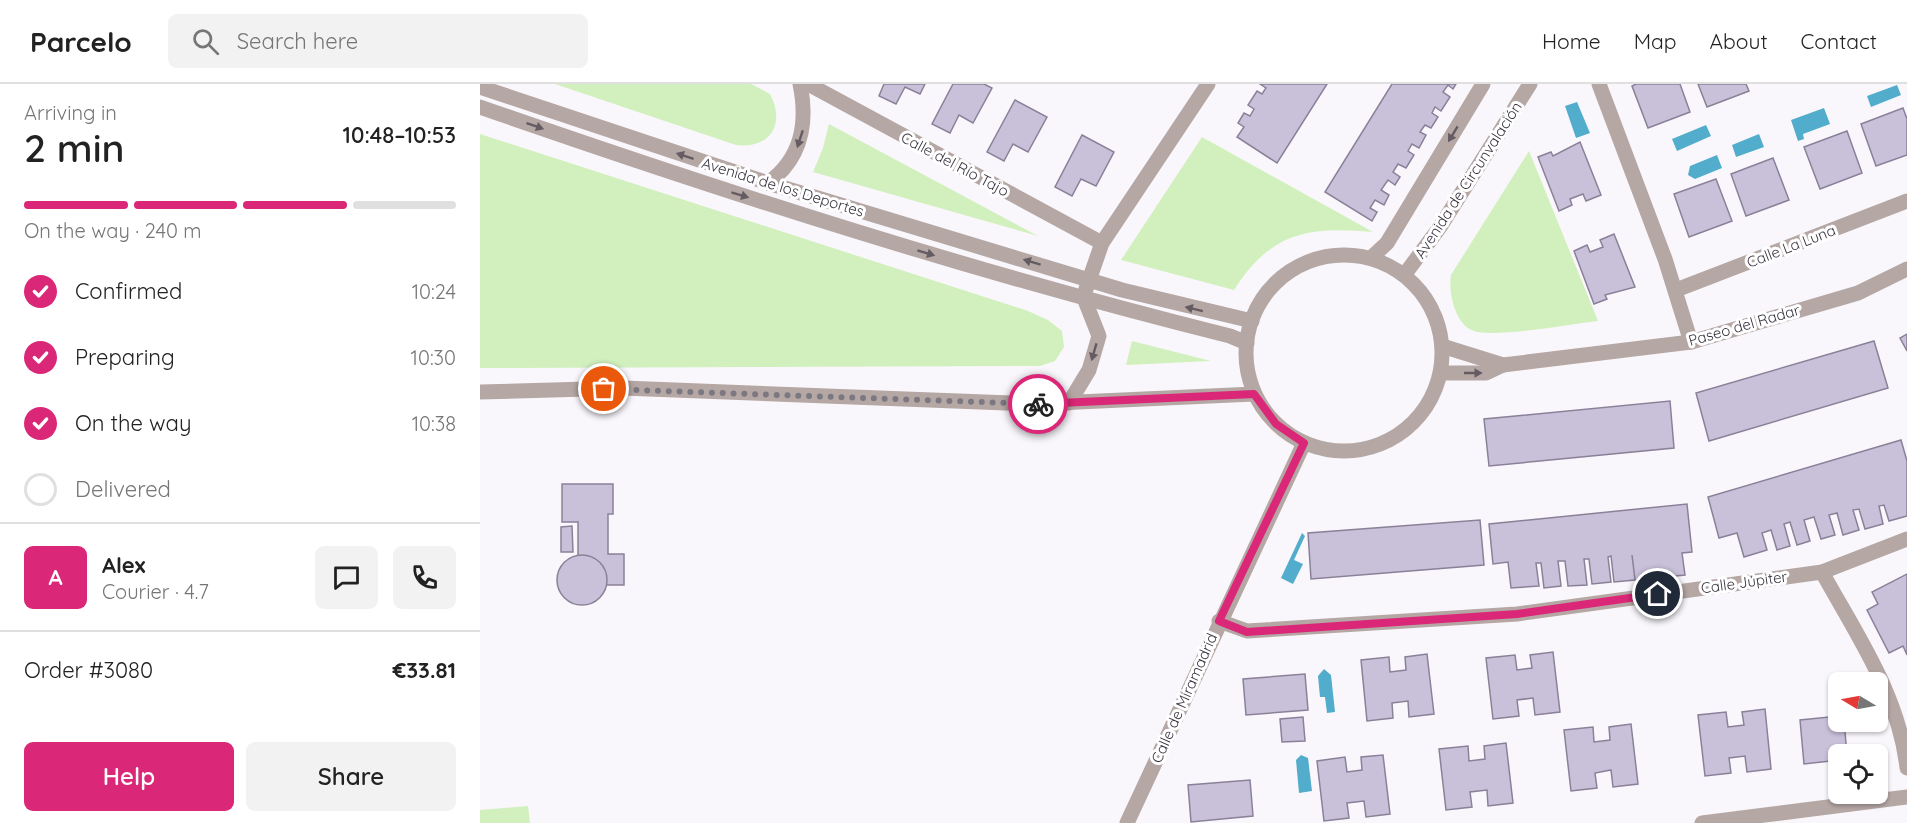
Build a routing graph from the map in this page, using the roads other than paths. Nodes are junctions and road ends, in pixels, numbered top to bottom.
1 (800, 84) edge
2 (808, 84) edge
3 (1208, 84) edge
4 (1483, 84) edge
5 (1530, 84) edge
6 (1599, 84) edge
7 (480, 87) edge
8 (480, 107) edge
9 (768, 183) junction
10 (1907, 201) edge
11 (1102, 243) junction
12 (1371, 258) junction
13 (1907, 269) edge
14 (1405, 274) junction
15 (1087, 280) junction
16 (1676, 290) junction
17 (1084, 298) junction
18 (1251, 321) junction
19 (1691, 342) junction
20 (1247, 343) junction
21 (1442, 346) junction
22 (1503, 365) junction
23 (1441, 373) junction
24 (480, 392) edge
25 (1254, 394) junction
26 (1069, 403) junction
27 (1304, 443) junction
28 (1907, 539) edge
29 (1822, 572) junction
30 (1219, 621) junction
31 (1907, 768) edge
32 (1907, 797) edge
33 (1127, 823) edge
34 (1702, 823) edge

1 -> 9 street
2 - 11 street, Calle del Río Tajo
3 - 11 street
4 -> 12 street
5 - 14 street, Avenida de Circunvalación
6 - 16 street
9 -> 7 street, Avenida de los Deportes
8 -> 17 street, Avenida de los Deportes
15 -> 9 street, Avenida de los Deportes
10 - 16 street, Calle La Luna
11 - 15 street
12 - 14 street
12 - 18 street
13 - 19 street, Paseo del Radar
14 - 21 street
15 - 17 street
18 -> 15 street, Avenida de los Deportes
16 - 19 street
17 - 20 street, Avenida de los Deportes
17 -> 26 street
18 - 20 street
19 - 22 street, Paseo del Radar
20 - 25 street
21 - 22 street, Paseo del Radar
21 - 23 street
23 -> 22 street, Paseo del Radar
23 - 27 street
24 - 26 street
25 - 26 street
25 - 27 street
27 - 30 street, Calle de Miramadrid
28 - 29 street, Calle Júpiter
29 - 30 street, Calle Júpiter
29 - 31 street
30 - 33 street, Calle de Miramadrid
32 - 34 street

